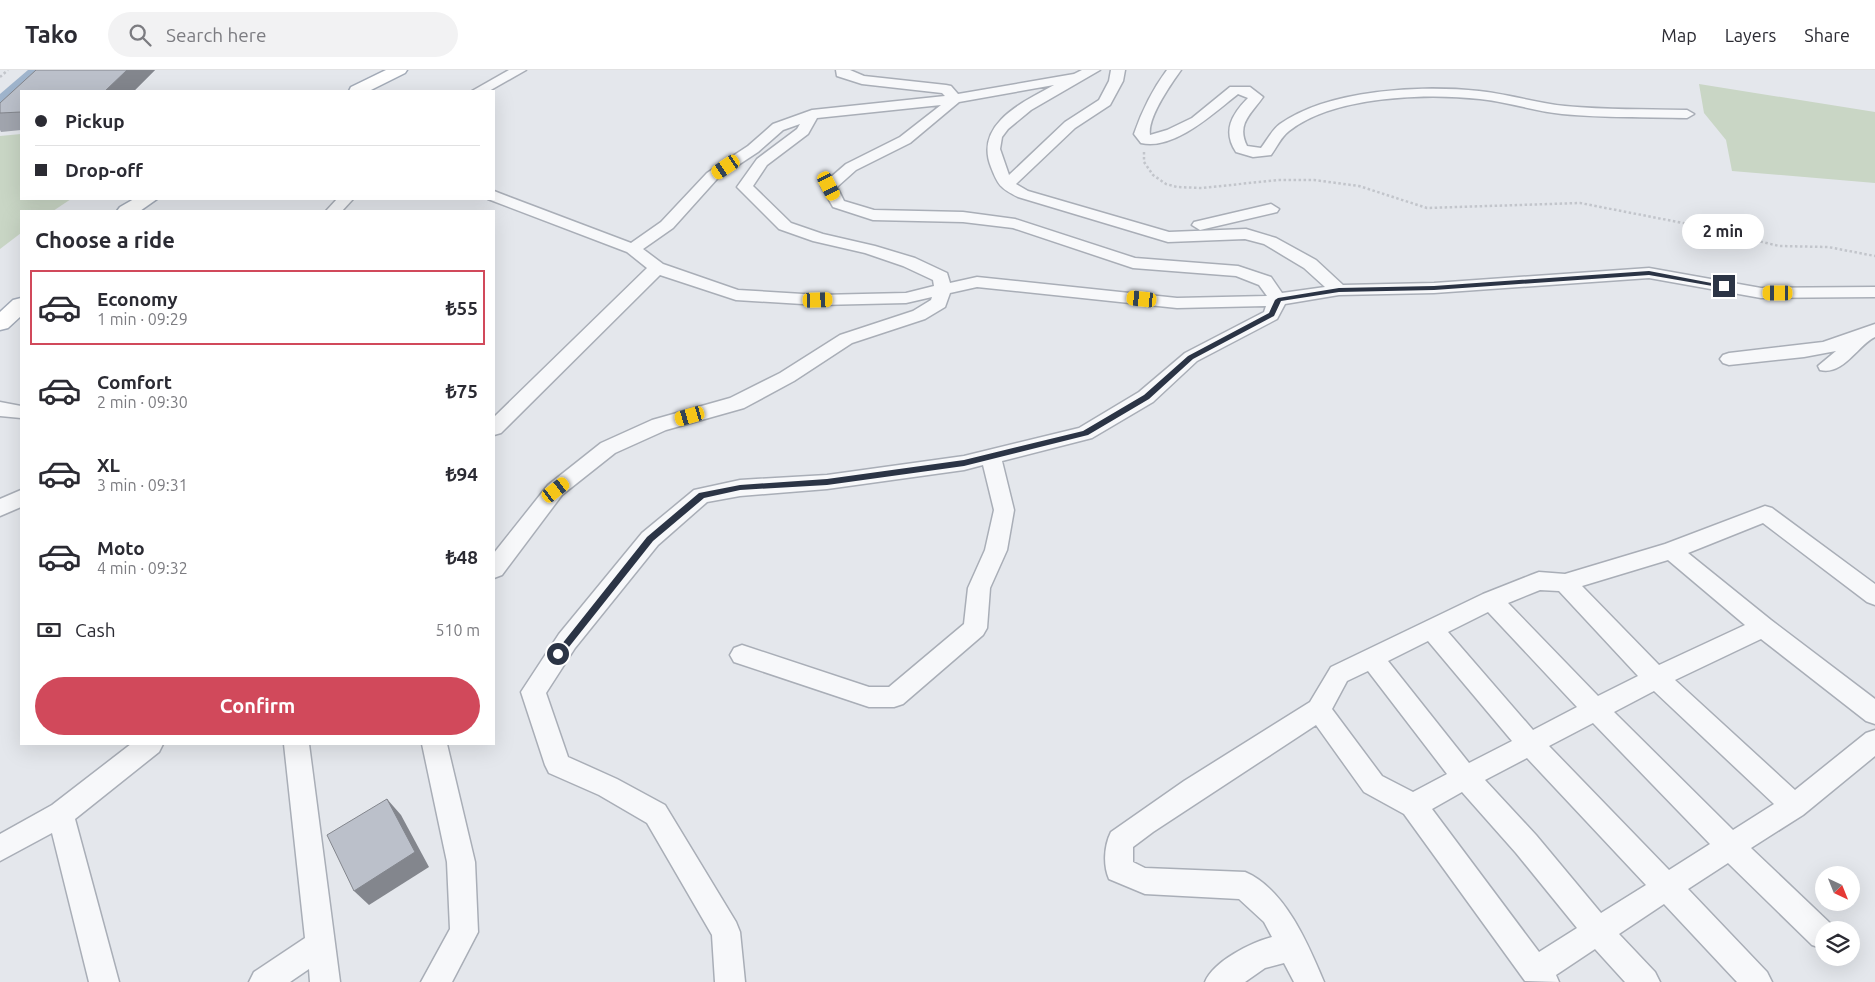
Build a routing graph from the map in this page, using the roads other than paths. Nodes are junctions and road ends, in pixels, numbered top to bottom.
1 (382, 70) edge
2 (399, 70) edge
3 (519, 70) edge
4 (843, 70) edge
5 (1093, 70) edge
6 (1118, 70) edge
7 (1174, 70) edge
8 (1078, 77) junction
9 (342, 90) edge
10 (359, 90) edge
11 (481, 90) edge
12 (955, 98) junction
13 (812, 114) junction
14 (1687, 114) dead end
15 (1006, 185) junction
16 (495, 196) edge
17 (145, 200) edge
18 (163, 200) edge
19 (344, 200) edge
20 (1271, 209) dead end
21 (129, 210) edge
22 (147, 210) edge
23 (335, 210) edge
24 (1168, 237) junction
25 (633, 249) junction
26 (657, 268) junction
27 (20, 289) edge
28 (943, 289) junction
29 (1339, 290) junction
30 (1875, 292) edge
31 (1278, 300) junction
32 (0, 304) edge
33 (20, 307) edge
34 (0, 322) edge
35 (1868, 334) edge
36 (1729, 359) dead end
37 (1827, 366) dead end
38 (0, 409) edge
39 (20, 412) edge
40 (497, 423) edge
41 (991, 456) junction
42 (1671, 551) junction
43 (495, 569) edge
44 (1565, 583) junction
45 (1875, 596) edge
46 (1492, 600) junction
47 (1763, 627) junction
48 (1431, 628) junction
49 (742, 655) dead end
50 (1372, 658) junction
51 (1656, 678) junction
52 (1319, 710) junction
53 (1596, 711) junction
54 (1875, 713) edge
55 (1875, 741) edge
56 (1530, 744) junction
57 (149, 745) edge
58 (296, 745) edge
59 (434, 745) edge
60 (1466, 778) junction
61 (1414, 805) junction
62 (1794, 806) junction
63 (61, 814) junction
64 (0, 848) edge
65 (1730, 848) junction
66 (1666, 888) junction
67 (1815, 928) edge
68 (1597, 930) junction
69 (320, 944) junction
70 (1290, 947) junction
71 (1540, 976) edge
72 (104, 982) edge
73 (264, 982) edge
74 (325, 982) edge
75 (436, 982) edge
76 (730, 982) edge
77 (1220, 982) edge
78 (1309, 982) edge
79 (1645, 982) edge
80 (1757, 982) edge

1 - 9 main road
2 - 10 main road
3 - 11 street
4 - 12 street
5 - 8 street
6 - 15 street
7 - 14 street
8 - 12 street
8 - 15 street
12 - 13 street
12 - 31 street
13 - 25 street
13 - 28 street
15 - 24 street
16 - 25 street
17 - 21 main road
18 - 22 main road
19 - 23 street
20 - 24 street
24 - 29 street
25 - 26 street
26 - 28 street
26 - 40 street
27 - 32 main road
28 - 31 street
28 - 43 street
29 - 30 street
29 - 31 street
31 - 41 street
33 - 34 main road
35 - 36 street
35 - 37 street
38 - 39 street
41 - 49 street
41 - 76 street
42 - 44 street
42 - 45 street
42 - 47 street
44 - 46 street
44 - 51 street
46 - 48 street
46 - 53 street
47 - 51 street
47 - 54 street
48 - 50 street
48 - 56 street
50 - 52 street
50 - 60 street
51 - 53 street
51 - 62 street
52 - 61 street
52 - 70 street
53 - 56 street
53 - 65 street
55 - 62 street
56 - 60 street
56 - 66 street
57 - 63 street
58 - 69 street
59 - 75 street
60 - 61 street
60 - 68 street
61 - 71 street
62 - 65 street
63 - 64 street
63 - 72 street
65 - 66 street
65 - 67 street
66 - 68 street
66 - 80 street
68 - 71 street
68 - 79 street
69 - 73 street
69 - 74 street
70 - 77 street
70 - 78 street

